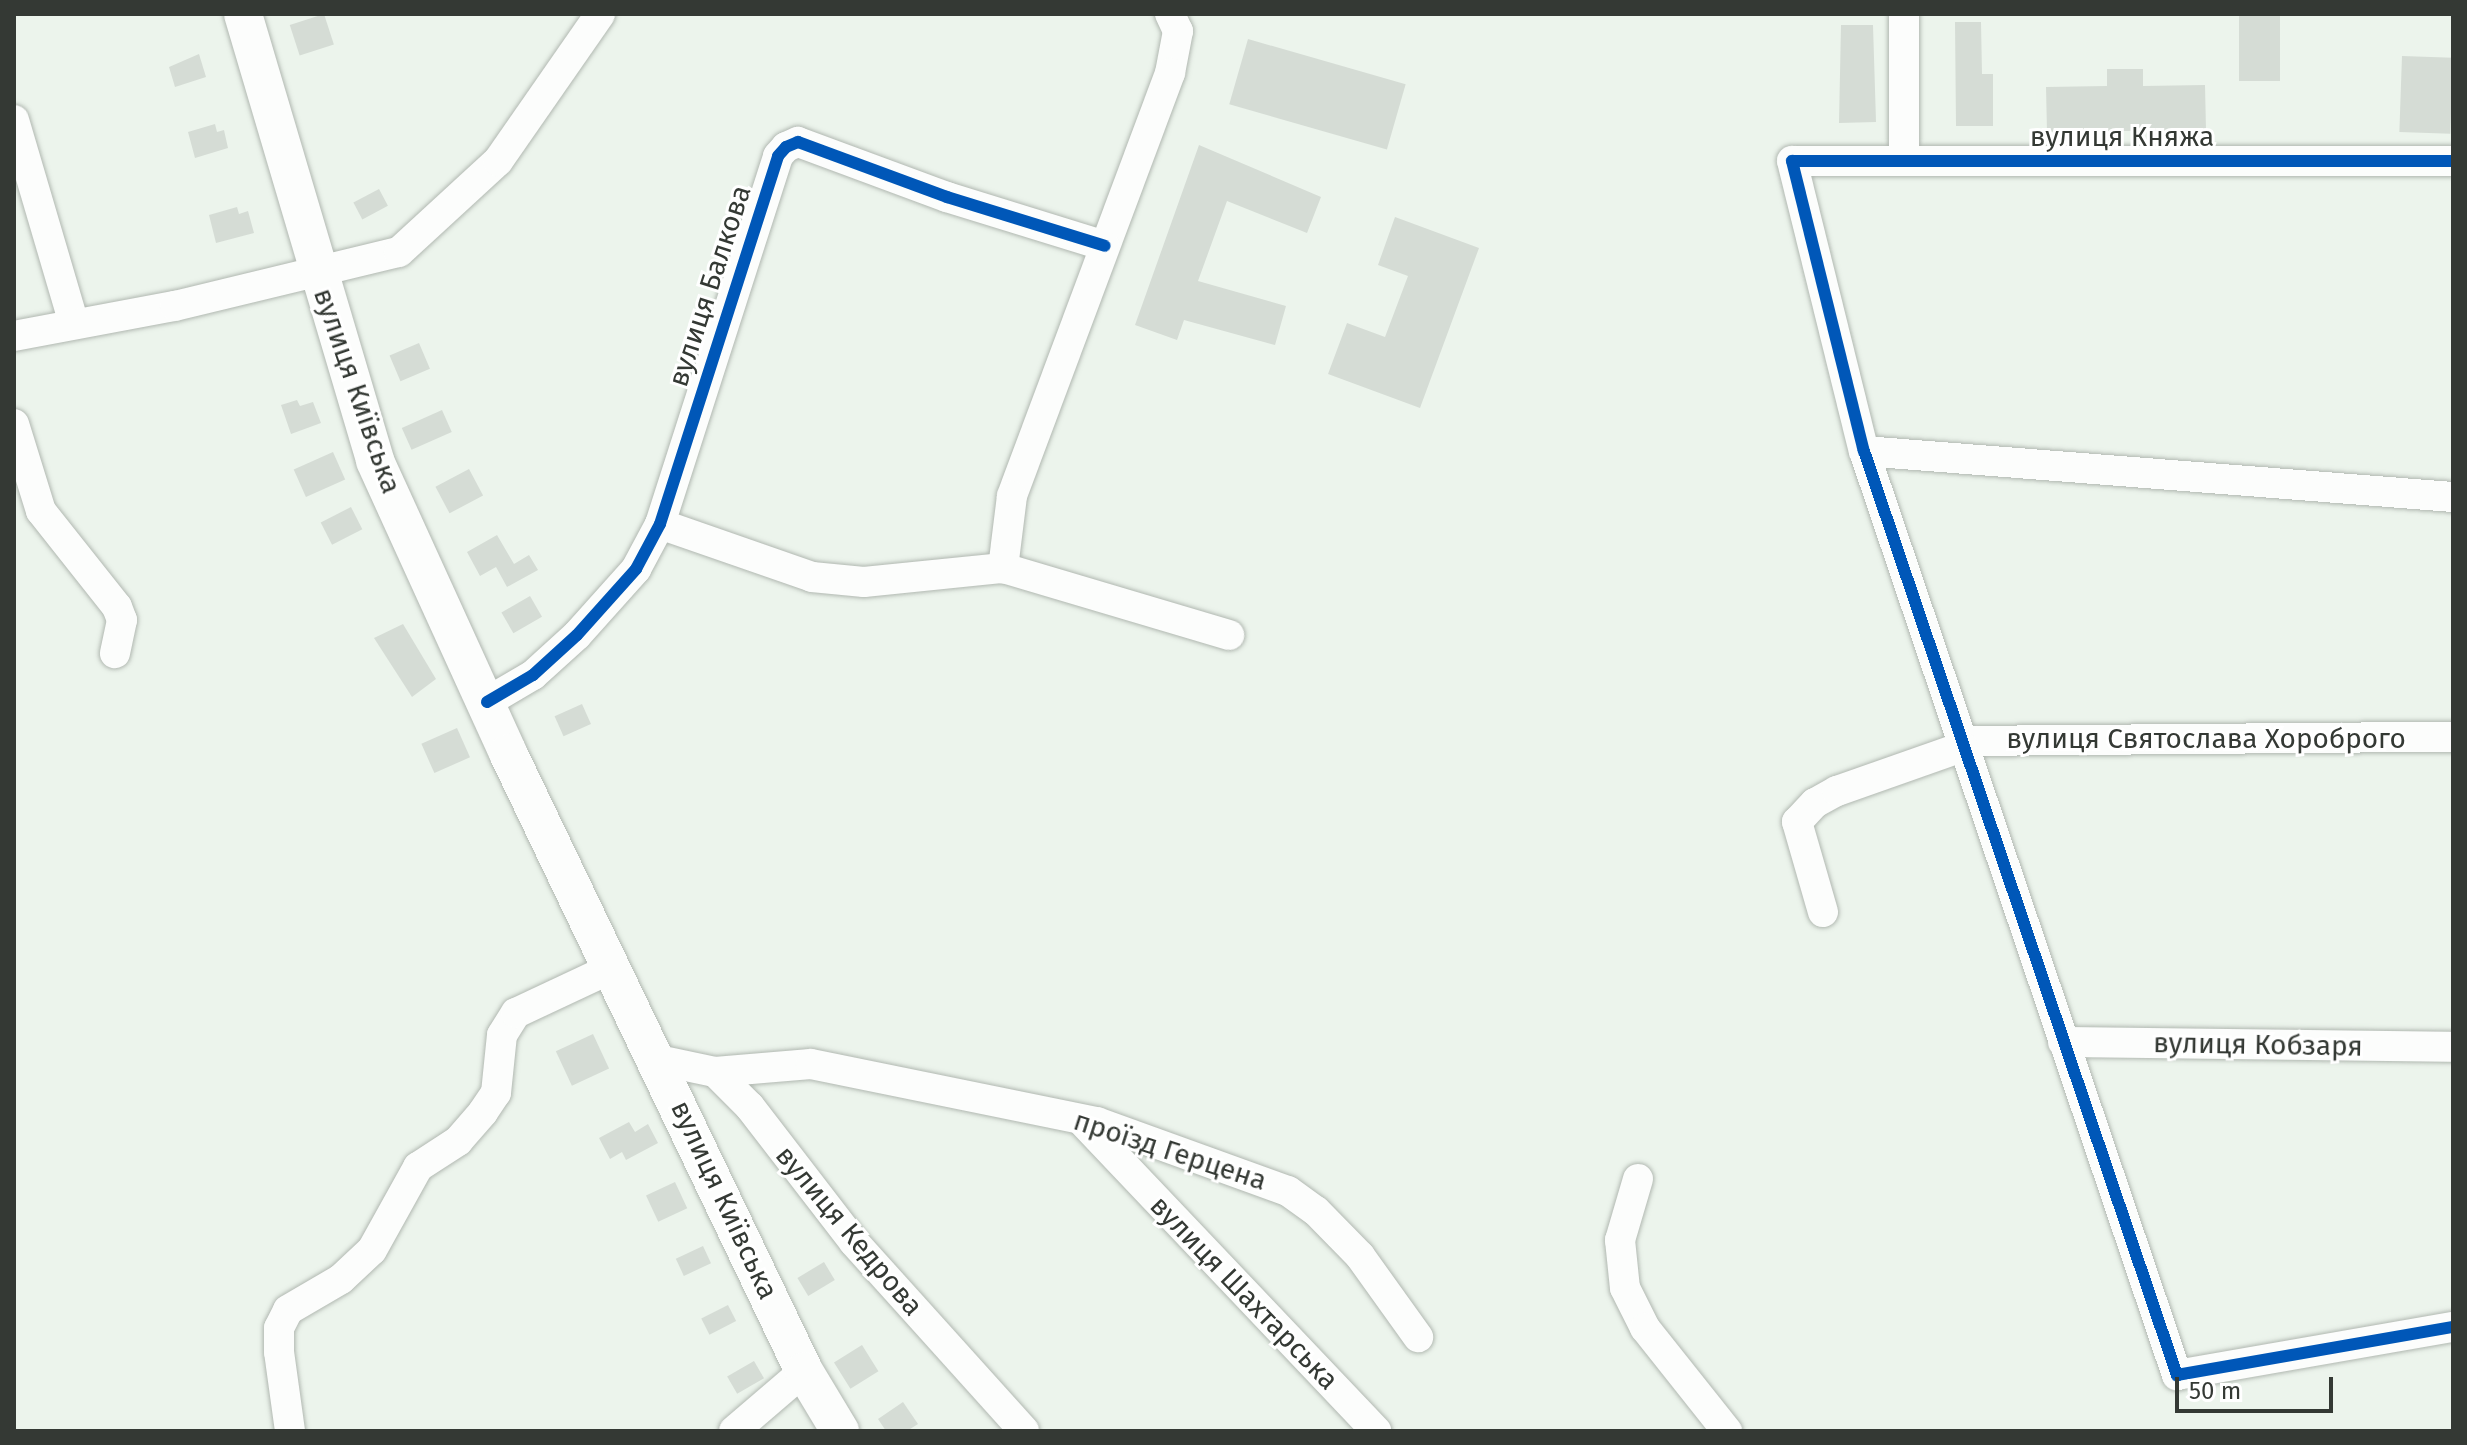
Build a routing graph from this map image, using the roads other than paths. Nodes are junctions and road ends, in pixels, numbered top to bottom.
1 (243, 14) edge
2 (600, 14) edge
3 (1170, 14) edge
4 (1904, 14) edge
5 (14, 120) edge
6 (1904, 161) junction
7 (2453, 161) edge
8 (1105, 246) junction
9 (317, 273) junction
10 (73, 321) junction
11 (14, 336) edge
12 (14, 424) edge
13 (1864, 451) junction
14 (2453, 497) edge
15 (660, 524) junction
16 (1003, 568) junction
17 (1229, 635) dead end
18 (115, 653) dead end
19 (487, 702) junction
20 (2453, 737) edge
21 (1961, 744) junction
22 (1823, 912) dead end
23 (612, 968) junction
24 (2063, 1042) junction
25 (2453, 1047) edge
26 (658, 1060) junction
27 (715, 1072) junction
28 (1079, 1119) junction
29 (1638, 1179) dead end
30 (2453, 1327) edge
31 (1418, 1337) dead end
32 (804, 1371) junction
33 (290, 1431) edge
34 (734, 1431) edge
35 (840, 1431) edge
36 (1024, 1431) edge
37 (1376, 1431) edge
38 (1727, 1431) edge

1 - 9 main road, вулиця Київська
2 - 9 street
3 - 8 street
4 - 6 street
5 - 10 street
6 - 7 street, вулиця Княжа
6 - 13 street, вулиця Княжа
8 - 15 street, вулиця Балкова
8 - 16 street
9 - 10 street
9 - 19 main road, вулиця Київська
10 - 11 street
12 - 18 street
13 - 14 street
13 - 21 street
15 - 16 street
15 - 19 street, вулиця Балкова
16 - 17 street
19 - 23 main road, вулиця Київська
20 - 21 street, вулиця Святослава Хороброго
21 - 22 street
21 - 24 street
23 - 26 main road, вулиця Київська
23 - 33 street
24 - 25 street, вулиця Кобзаря
24 - 30 street
26 - 27 street
26 - 32 main road, вулиця Київська
27 - 28 street, проїзд Герцена
27 - 36 street, вулиця Кедрова
28 - 31 street, проїзд Герцена
28 - 37 street, вулиця Шахтарська
29 - 38 street
32 - 34 street
32 - 35 main road, вулиця Київська

